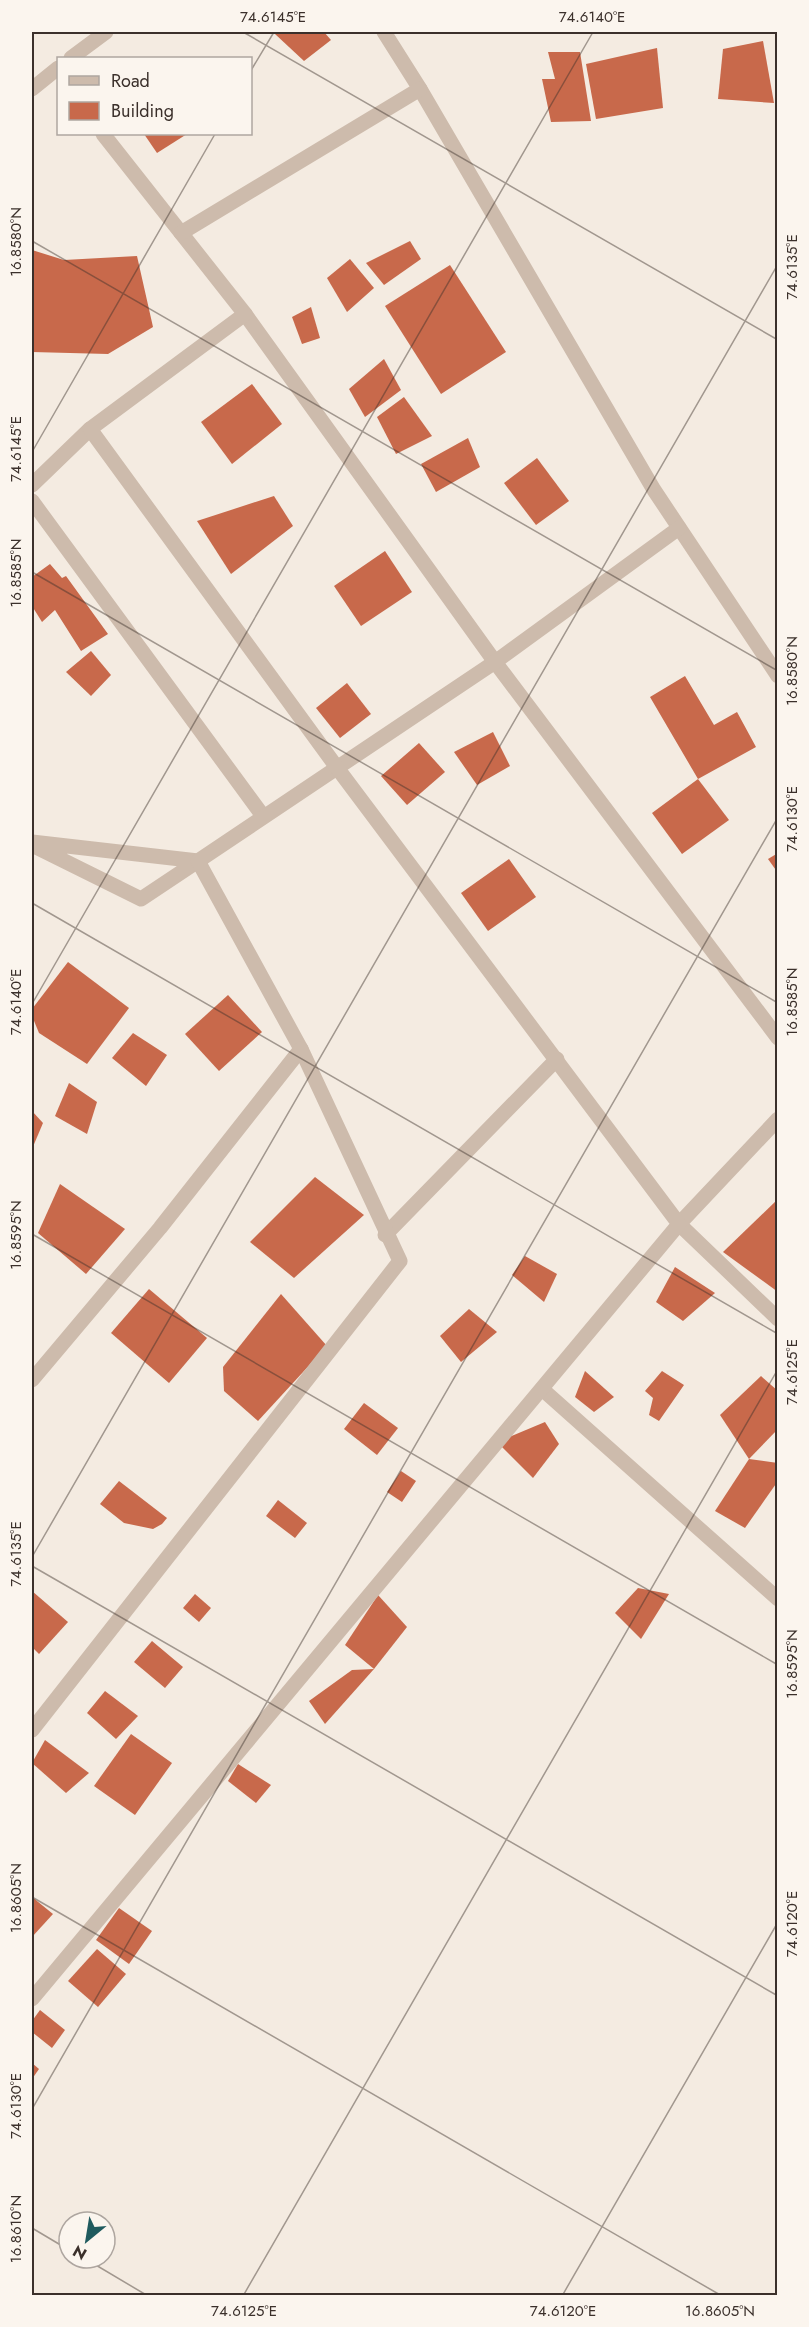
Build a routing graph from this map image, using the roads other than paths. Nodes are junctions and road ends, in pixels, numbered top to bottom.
1 (106, 32) edge
2 (384, 32) edge
3 (72, 57) edge
4 (57, 72) edge
5 (420, 89) junction
6 (32, 90) edge
7 (104, 135) edge
8 (181, 233) junction
9 (245, 314) junction
10 (90, 429) junction
11 (32, 485) edge
12 (32, 501) edge
13 (679, 528) junction
14 (495, 662) junction
15 (777, 676) edge
16 (338, 769) junction
17 (263, 816) junction
18 (32, 843) edge
19 (198, 861) junction
20 (777, 1038) edge
21 (301, 1049) junction
22 (557, 1059) junction
23 (777, 1119) edge
24 (680, 1224) junction
25 (385, 1235) junction
26 (777, 1319) edge
27 (32, 1380) edge
28 (542, 1389) junction
29 (777, 1599) edge
30 (32, 1730) edge
31 (32, 1999) edge

1 - 3 street
2 - 5 street
4 - 6 street
5 - 8 street
5 - 13 street
7 - 8 street
8 - 9 street
9 - 10 street
9 - 14 street
10 - 11 street
10 - 16 street
12 - 17 street
13 - 14 street
13 - 15 street
14 - 16 street
14 - 20 street
16 - 17 street
16 - 22 street
17 - 19 street
18 - 19 street
18 - 19 street
19 - 21 street
21 - 25 street
21 - 27 street
22 - 24 street
22 - 25 street
23 - 24 street
24 - 26 street
24 - 28 street
25 - 30 street
28 - 29 street
28 - 31 street

